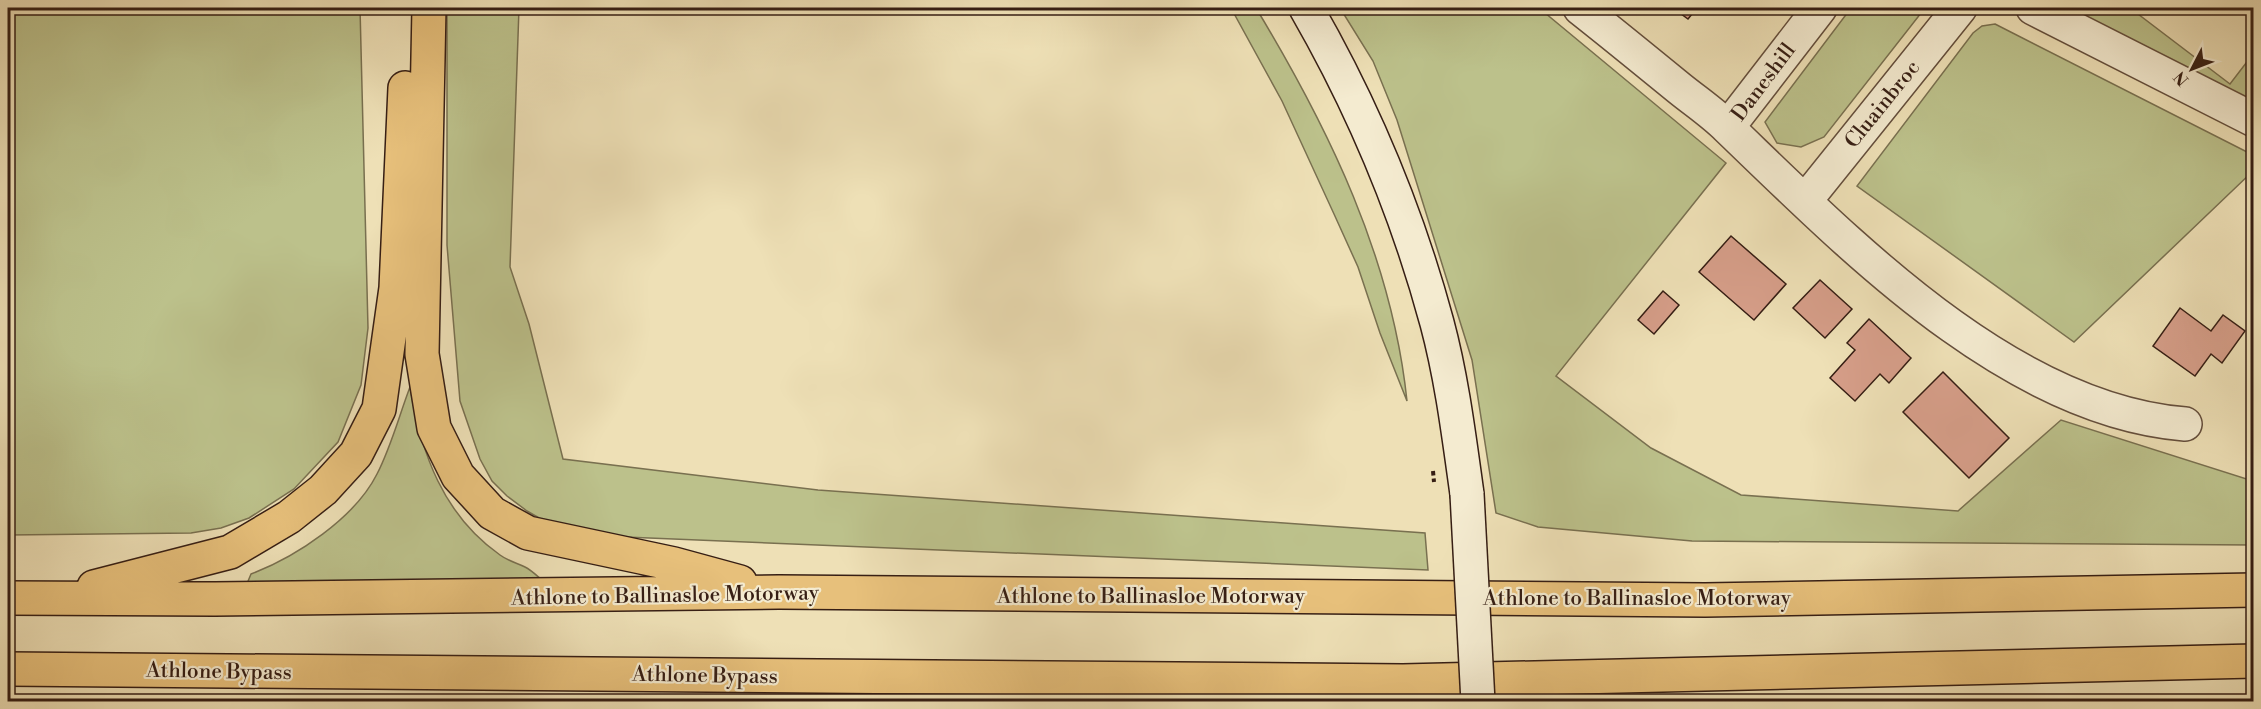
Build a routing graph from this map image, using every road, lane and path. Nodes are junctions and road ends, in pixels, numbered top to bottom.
1 (408, 8) edge
2 (429, 8) edge
3 (1306, 8) edge
4 (1580, 8) edge
5 (1820, 8) edge
6 (1960, 8) edge
7 (2033, 8) edge
8 (2253, 120) edge
9 (1728, 127) junction
10 (1805, 201) junction
11 (2185, 424) dead end
12 (2253, 590) edge
13 (779, 592) junction
14 (8, 598) edge
15 (48, 598) junction
16 (2253, 661) edge
17 (8, 669) edge
18 (1403, 681) junction
19 (1478, 702) edge
20 (1521, 702) edge

1 - 15 highway
2 - 13 highway
3 - 19 street, bridge
4 - 9 street
5 - 9 street, Daneshill
6 - 10 street, Cluainbroc
7 - 8 street
9 - 10 street
10 - 11 street
12 - 13 highway, Athlone to Ballinasloe Motorway
13 - 15 highway, Athlone to Ballinasloe Motorway
14 - 15 highway
16 - 18 highway
17 - 18 highway, Athlone Bypass
18 - 20 highway

